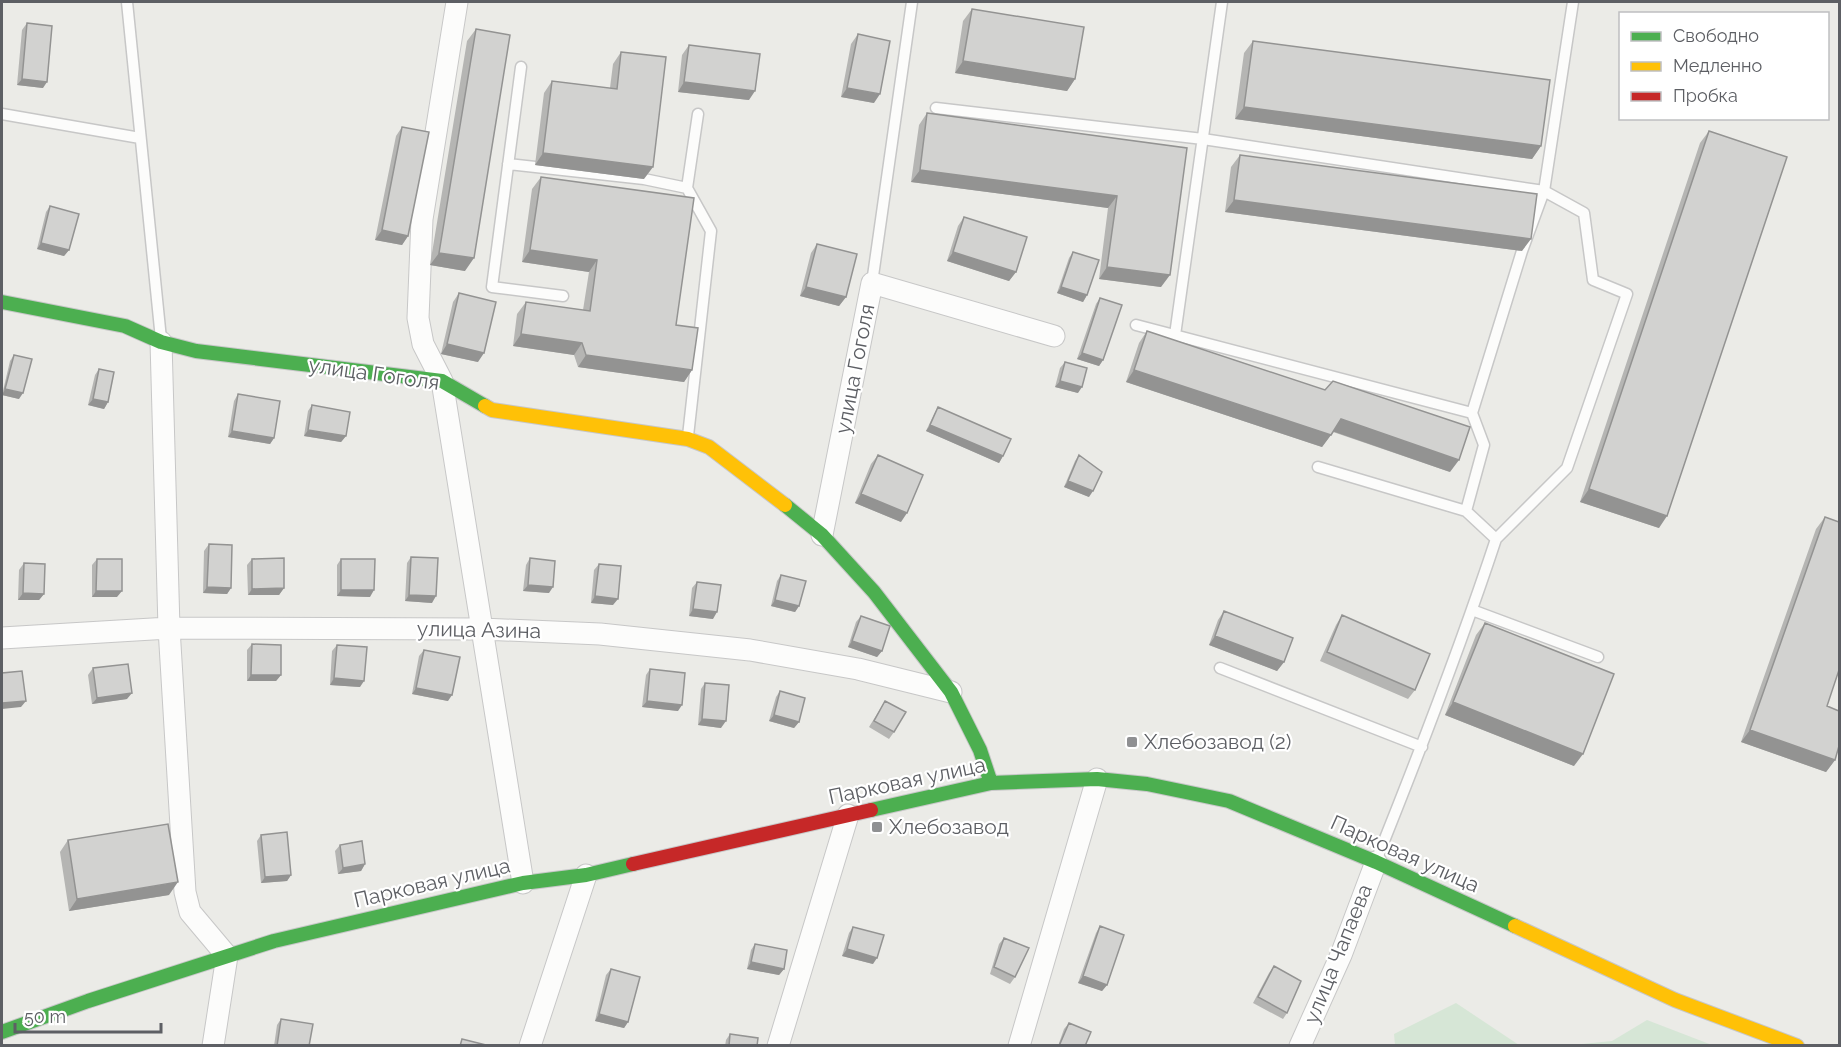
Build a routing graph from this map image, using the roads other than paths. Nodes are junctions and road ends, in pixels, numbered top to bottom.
1 (127, 2) edge
2 (457, 2) edge
3 (912, 2) edge
4 (1222, 2) edge
5 (1573, 2) edge
6 (521, 67) dead end
7 (936, 108) dead end
8 (2, 114) edge
9 (698, 114) dead end
10 (140, 138) junction
11 (1203, 139) junction
12 (508, 164) junction
13 (687, 188) junction
14 (1544, 192) junction
15 (872, 283) junction
16 (562, 296) dead end
17 (2, 302) edge
18 (1136, 325) dead end
19 (1175, 335) junction
20 (1054, 336) dead end
21 (161, 342) junction
22 (442, 381) junction
23 (1472, 413) junction
24 (688, 439) junction
25 (1318, 467) dead end
26 (1466, 511) junction
27 (822, 535) junction
28 (1496, 539) junction
29 (1473, 610) junction
30 (169, 628) junction
31 (482, 629) junction
32 (2, 638) edge
33 (1598, 657) dead end
34 (1220, 668) dead end
35 (951, 692) junction
36 (1422, 747) junction
37 (1097, 779) junction
38 (991, 783) junction
39 (848, 815) junction
40 (1376, 862) junction
41 (586, 876) junction
42 (523, 883) junction
43 (227, 956) junction
44 (2, 1032) edge
45 (213, 1046) edge
46 (530, 1046) edge
47 (778, 1046) edge
48 (1019, 1046) edge
49 (1300, 1046) edge
50 (1797, 1046) edge

1 - 10 lane
2 - 22 street
3 - 15 lane
4 - 11 lane
5 - 14 lane
6 - 12 lane
7 - 11 lane
8 - 10 lane
9 - 13 lane
10 - 21 lane
11 - 14 lane
11 - 19 lane
12 - 13 lane
12 - 16 lane
13 - 24 lane
14 - 23 lane
14 - 28 lane
15 - 20 street, улица Гоголя
15 - 27 street, улица Гоголя
17 - 21 main road, улица Гоголя
18 - 19 lane
19 - 23 lane
21 - 22 main road, улица Гоголя
21 - 30 street
22 - 24 main road, улица Гоголя
22 - 31 street
23 - 26 lane
24 - 27 main road, улица Гоголя
25 - 26 lane
26 - 28 lane
27 - 35 main road, улица Гоголя
28 - 29 lane
29 - 33 lane
29 - 36 lane
30 - 31 street, улица Азина
30 - 32 street, улица Азина
30 - 43 street
31 - 35 street, улица Азина
31 - 42 street
34 - 36 lane
35 - 38 main road, улица Гоголя
36 - 40 lane
37 - 38 main road, Парковая улица
37 - 40 main road, Парковая улица
37 - 48 street
38 - 39 main road, Парковая улица
39 - 41 main road, Парковая улица
39 - 47 street
40 - 49 street, улица Чапаева
40 - 50 main road, Парковая улица
41 - 42 main road, Парковая улица
41 - 46 street
42 - 43 main road, Парковая улица
43 - 44 main road, Парковая улица
43 - 45 street

